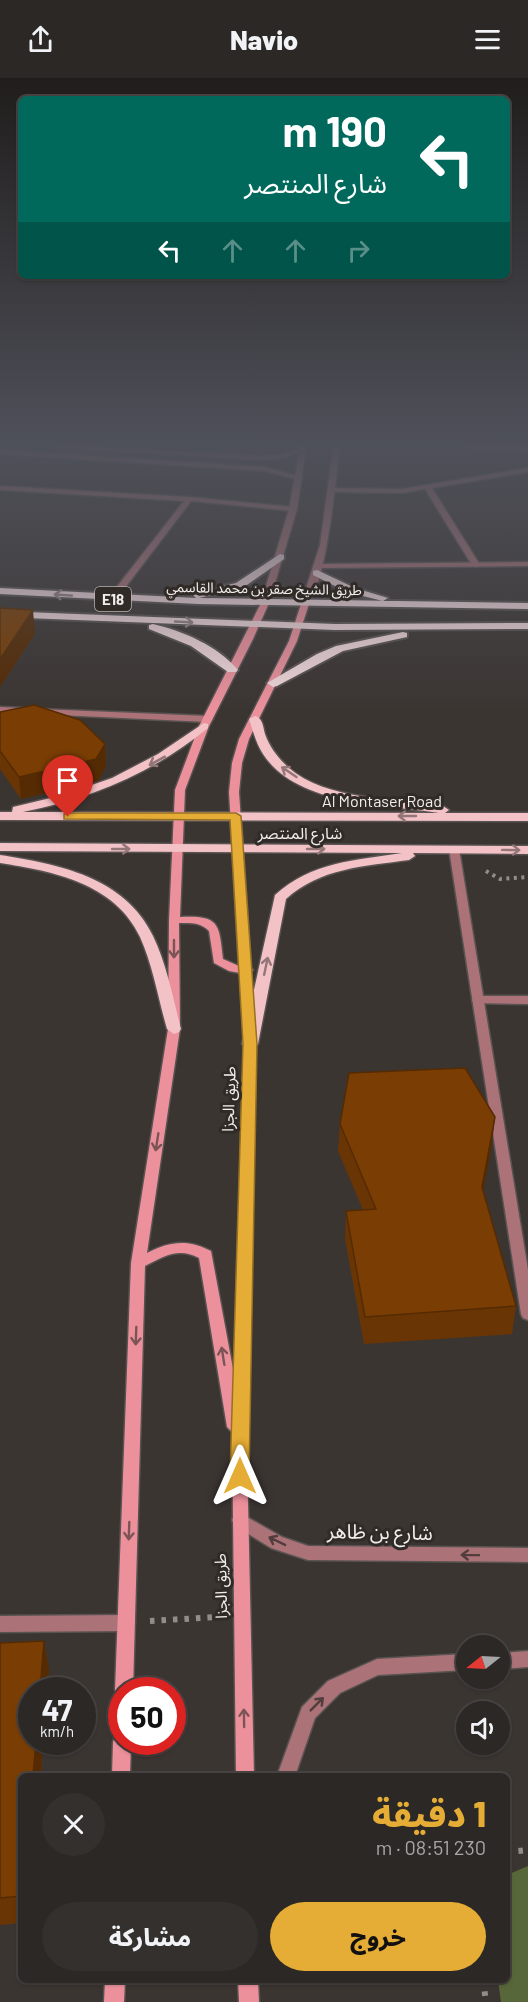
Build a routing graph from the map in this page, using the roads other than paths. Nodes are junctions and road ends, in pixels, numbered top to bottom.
1 (164, 532) edge
2 (287, 532) edge
3 (325, 532) edge
4 (455, 532) edge
5 (280, 557) junction
6 (528, 564) edge
7 (476, 565) junction
8 (318, 570) junction
9 (0, 591) edge
10 (112, 599) junction
11 (144, 600) junction
12 (265, 603) junction
13 (305, 604) junction
14 (422, 605) junction
15 (528, 606) edge
16 (0, 614) edge
17 (117, 618) junction
18 (255, 625) junction
19 (298, 626) junction
20 (528, 626) edge
21 (448, 627) junction
22 (232, 670) junction
23 (273, 683) junction
24 (0, 710) edge
25 (255, 718) junction
26 (206, 723) junction
27 (0, 814) edge
28 (236, 816) junction
29 (466, 816) junction
30 (179, 817) junction
31 (528, 818) edge
32 (0, 848) edge
33 (178, 848) junction
34 (238, 848) junction
35 (454, 849) junction
36 (528, 850) edge
37 (0, 860) edge
38 (174, 920) junction
39 (247, 970) junction
40 (478, 1000) junction
41 (528, 1000) edge
42 (174, 1029) junction
43 (250, 1044) junction
44 (138, 1263) junction
45 (528, 1314) edge
46 (239, 1455) junction
47 (240, 1520) junction
48 (528, 1555) edge
49 (126, 1623) junction
50 (0, 1624) edge
51 (528, 1659) edge
52 (510, 1660) edge
53 (456, 1663) edge
54 (124, 1677) edge
55 (122, 1755) edge
56 (121, 1773) edge
57 (245, 1773) edge
58 (287, 1773) edge
59 (115, 1983) edge
60 (248, 1983) edge
61 (114, 2002) edge
62 (249, 2002) edge

1 - 10 street
2 - 5 street
3 - 8 street, طريق الجزا
4 - 7 street
5 - 11 highway
5 - 12 street
6 - 7 street
7 - 8 street
8 - 13 street, طريق الجزا
8 - 14 highway
10 -> 9 highway, طريق الشيخ صقر بن محمد القاسمي / E18
10 - 11 highway, طريق الشيخ صقر بن محمد القاسمي / E18
11 - 12 highway, طريق الشيخ صقر بن محمد القاسمي / E18
12 - 13 highway, طريق الشيخ صقر بن محمد القاسمي / E18
12 - 18 main road
13 - 14 highway, طريق الشيخ صقر بن محمد القاسمي / E18
13 - 19 main road, طريق الجزا
14 - 15 highway, طريق الشيخ صقر بن محمد القاسمي / E18
16 - 17 highway, E18
17 -> 18 highway, E18
17 - 22 highway
18 - 19 highway, E18
18 - 22 main road
19 - 21 highway, E18
19 - 23 main road, طريق الجزا
20 - 21 highway, E18
21 - 23 highway
22 - 26 main road
23 - 25 main road, طريق الجزا
24 - 26 street
25 - 28 main road, طريق الجزا
29 -> 25 main road
26 -> 27 main road
26 - 30 main road
27 - 30 main road, شارع المنتصر
29 -> 28 main road, Al Montaser Road
28 - 30 main road, شارع المنتصر
28 - 34 main road, طريق الجزا
29 - 31 main road, Al Montaser Road
30 - 33 main road
32 -> 33 main road, شارع المنتصر
33 - 34 main road, شارع المنتصر
33 - 38 main road
34 -> 35 main road, شارع المنتصر
34 - 39 main road, طريق الجزا
35 -> 36 main road, شارع المنتصر
35 - 40 street
43 -> 35 main road
37 - 42 main road
38 - 39 main road
38 -> 42 main road
39 - 43 main road, طريق الجزا
40 - 41 street
40 - 45 street
42 -> 44 main road
43 - 46 main road, طريق الجزا
46 -> 44 main road
44 -> 49 main road
46 - 47 main road, طريق الجزا
48 -> 47 street, شارع بن ظاهر
57 -> 47 main road, طريق الجزا
49 - 50 street
49 - 54 main road
51 - 52 street
58 -> 53 street
55 - 56 main road
59 - 61 main road
60 - 62 main road

